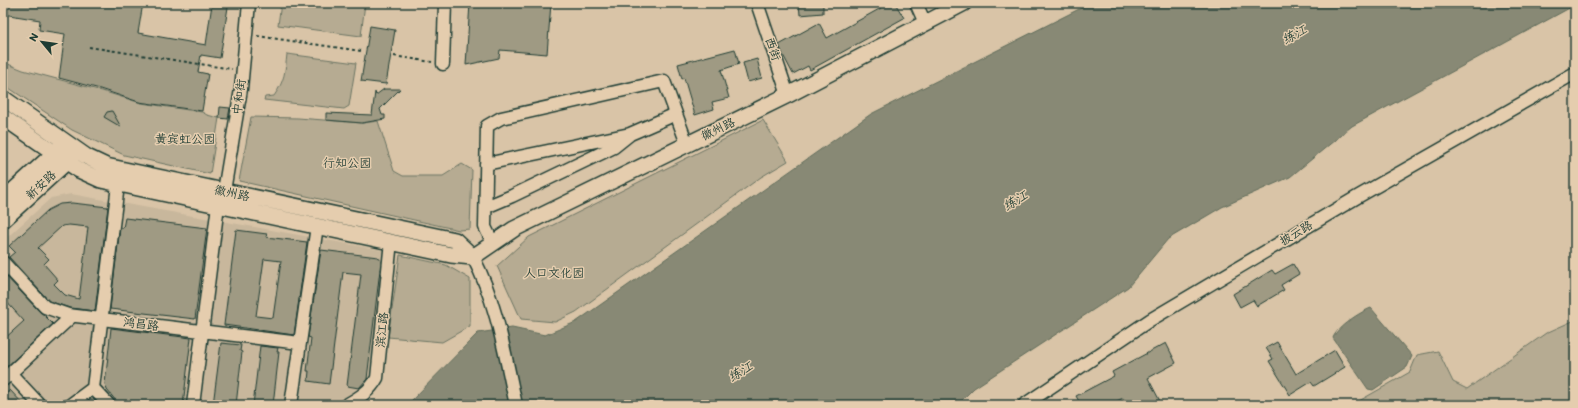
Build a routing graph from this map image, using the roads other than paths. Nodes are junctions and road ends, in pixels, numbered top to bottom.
1 (249, 3) edge
2 (445, 3) edge
3 (757, 3) edge
4 (916, 3) edge
5 (964, 3) edge
6 (925, 23) junction
7 (443, 64) road end
8 (1575, 73) edge
9 (788, 95) junction
10 (3, 98) edge
11 (676, 114) junction
12 (3, 117) edge
13 (630, 134) junction
14 (687, 144) junction
15 (72, 146) junction
16 (61, 157) junction
17 (486, 164) junction
18 (118, 185) junction
19 (224, 191) junction
20 (3, 200) edge
21 (218, 205) junction
22 (486, 207) junction
23 (3, 220) edge
24 (317, 226) junction
25 (391, 241) junction
26 (493, 244) junction
27 (473, 257) junction
28 (3, 262) edge
29 (72, 316) junction
30 (102, 319) junction
31 (202, 331) junction
32 (300, 343) junction
33 (7, 377) edge
34 (93, 388) junction
35 (40, 405) edge
36 (70, 405) edge
37 (109, 405) edge
38 (193, 405) edge
39 (291, 405) edge
40 (346, 405) edge
41 (516, 405) edge
42 (1024, 405) edge

1 - 19 street, 中和街
2 - 7 street
3 - 9 street, 西街
4 - 6 street
5 - 6 main road, 徽州路
6 - 9 main road, 徽州路
8 - 42 street, 披云路
9 - 14 main road, 徽州路
10 - 15 main road, 徽州路
11 - 13 street
11 - 14 street
11 - 17 street
12 - 16 main road, 徽州路
13 - 17 street
13 - 22 street
14 - 26 main road, 徽州路
15 - 16 main road, 新安路
15 - 19 main road, 徽州路
16 - 18 main road, 徽州路
16 - 20 main road, 新安路
16 - 23 main road, 新安路
17 - 22 street
18 - 21 main road, 徽州路
18 - 30 street
19 - 27 main road, 徽州路
21 - 24 main road, 徽州路
21 - 31 street
22 - 26 street
24 - 25 main road, 徽州路
24 - 32 street
25 - 27 main road, 徽州路
25 - 40 street, 滨江路
26 - 27 main road, 徽州路
27 - 41 street
28 - 29 street, 鸿昌路
29 - 30 street, 鸿昌路
29 - 33 street
30 - 31 street, 鸿昌路
30 - 34 street
31 - 32 street, 鸿昌路
31 - 38 street
32 - 39 street
33 - 35 street
34 - 36 street
34 - 37 street

